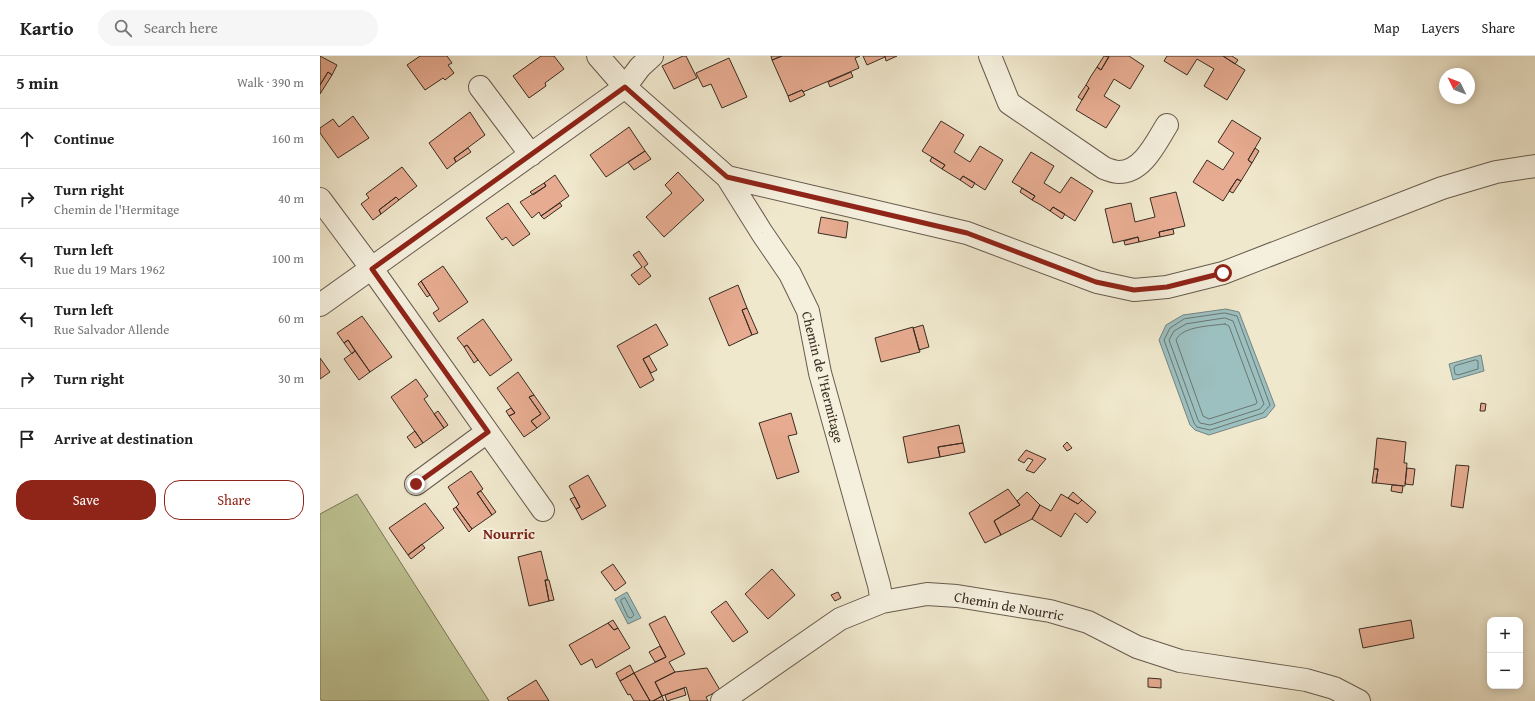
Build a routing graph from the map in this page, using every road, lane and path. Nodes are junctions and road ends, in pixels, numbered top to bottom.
1 (598, 56) edge
2 (652, 56) edge
3 (990, 56) edge
4 (480, 87) dead end
5 (625, 87) junction
6 (1167, 125) dead end
7 (531, 155) junction
8 (1535, 166) edge
9 (727, 177) junction
10 (320, 199) edge
11 (372, 269) junction
12 (320, 305) edge
13 (488, 432) junction
14 (416, 484) dead end
15 (543, 510) dead end
16 (882, 602) junction
17 (722, 701) edge
18 (1359, 701) edge

1 - 5 street, Chemin de l'Hermitage
2 - 5 street
3 - 6 street
4 - 7 street
5 - 7 street
5 - 9 street, Chemin de l'Hermitage
7 - 11 street
8 - 9 street
9 - 16 street, Chemin de l'Hermitage
10 - 11 street
11 - 12 street
11 - 13 street
13 - 14 street
13 - 15 street
16 - 17 street, Chemin de Nourric
16 - 18 street, Chemin de Nourric

